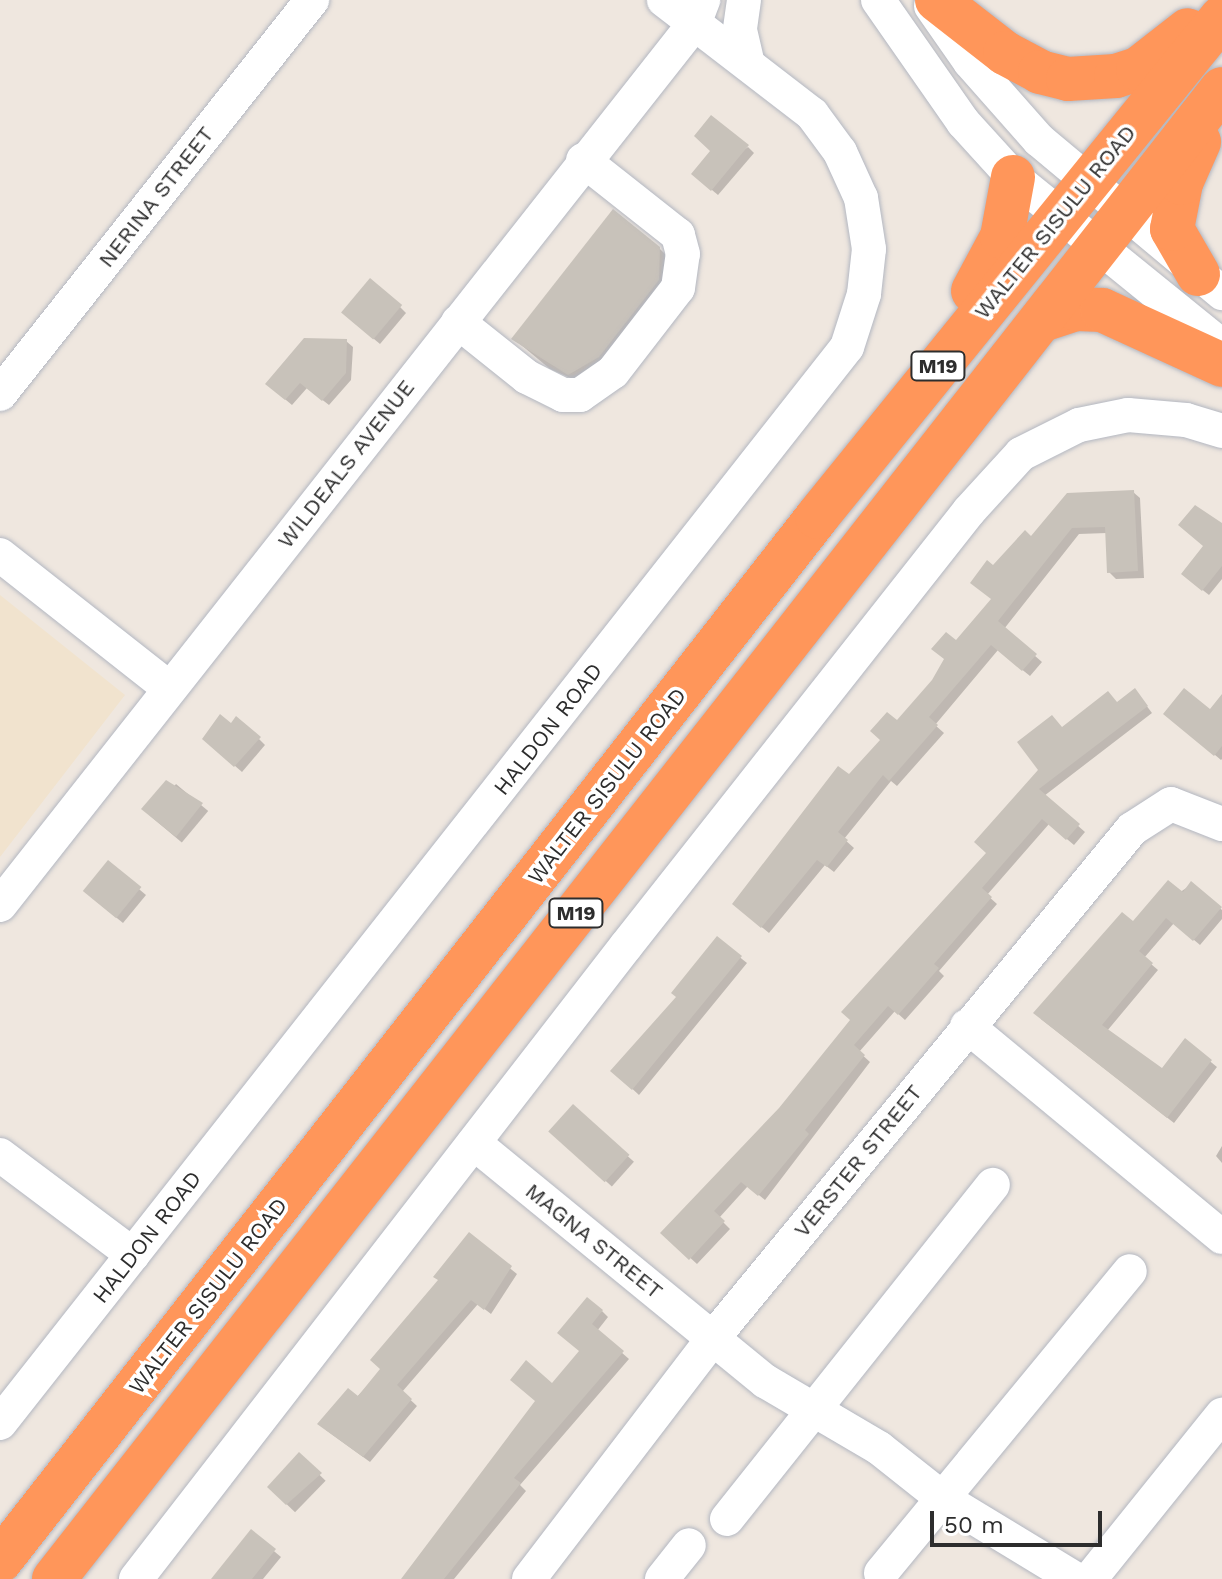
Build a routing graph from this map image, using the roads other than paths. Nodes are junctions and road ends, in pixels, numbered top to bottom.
1 (312, 0) edge
2 (664, 0) edge
3 (726, 0) edge
4 (744, 0) edge
5 (878, 0) edge
6 (927, 0) edge
7 (937, 0) edge
8 (1218, 0) edge
9 (698, 12) edge
10 (1222, 17) edge
11 (747, 61) junction
12 (1222, 89) edge
13 (1222, 102) edge
14 (583, 160) junction
15 (1013, 177) junction
16 (1086, 182) junction
17 (1059, 216) junction
18 (1112, 232) junction
19 (1210, 284) edge
20 (1042, 320) junction
21 (458, 322) junction
22 (1222, 346) edge
23 (1222, 365) edge
24 (0, 394) edge
25 (1222, 431) edge
26 (817, 517) junction
27 (0, 555) edge
28 (170, 689) junction
29 (1222, 824) edge
30 (0, 905) edge
31 (967, 1026) junction
32 (474, 1143) junction
33 (0, 1155) edge
34 (993, 1185) dead end
35 (1222, 1237) edge
36 (133, 1255) junction
37 (1130, 1271) dead end
38 (713, 1338) junction
39 (816, 1409) junction
40 (1222, 1415) edge
41 (0, 1423) edge
42 (942, 1498) junction
43 (727, 1519) dead end
44 (689, 1545) dead end
45 (0, 1561) edge
46 (881, 1573) dead end
47 (54, 1579) edge
48 (136, 1579) edge
49 (529, 1579) edge
50 (662, 1579) edge
51 (1075, 1579) edge
52 (1090, 1579) edge

1 - 24 street, NERINA STREET
2 - 9 street, HALDON ROAD
3 - 9 street, WILDEALS AVENUE
4 - 11 street
5 - 15 street
6 - 16 street
7 - 8 highway
9 - 11 street, HALDON ROAD
9 - 14 street, WILDEALS AVENUE
10 - 16 highway, WALTER SISULU ROAD / M19
11 - 36 street, HALDON ROAD
12 - 18 highway, M19
13 - 19 highway
14 - 21 street, WILDEALS AVENUE
14 - 21 street
15 - 17 street
15 - 26 highway
16 - 17 highway, WALTER SISULU ROAD / M19
16 - 18 street
17 - 18 street
17 - 26 highway, WALTER SISULU ROAD / M19
18 - 19 street
18 - 20 highway, M19
18 - 22 street
20 - 23 highway
20 - 47 highway, M19
21 - 28 street, WILDEALS AVENUE
25 - 32 street
26 - 45 highway, WALTER SISULU ROAD / M19
27 - 28 street
28 - 30 street, WILDEALS AVENUE
29 - 31 street, VERSTER STREET
31 - 35 street
31 - 38 street, VERSTER STREET
32 - 38 street, MAGNA STREET
32 - 48 street
33 - 36 street
34 - 39 street
36 - 41 street, HALDON ROAD
37 - 42 street
38 - 39 street, MAGNA STREET
38 - 49 street, VERSTER STREET
39 - 42 street, MAGNA STREET
39 - 43 street
40 - 52 street
42 - 46 street
42 - 51 street, MAGNA STREET
44 - 50 street

